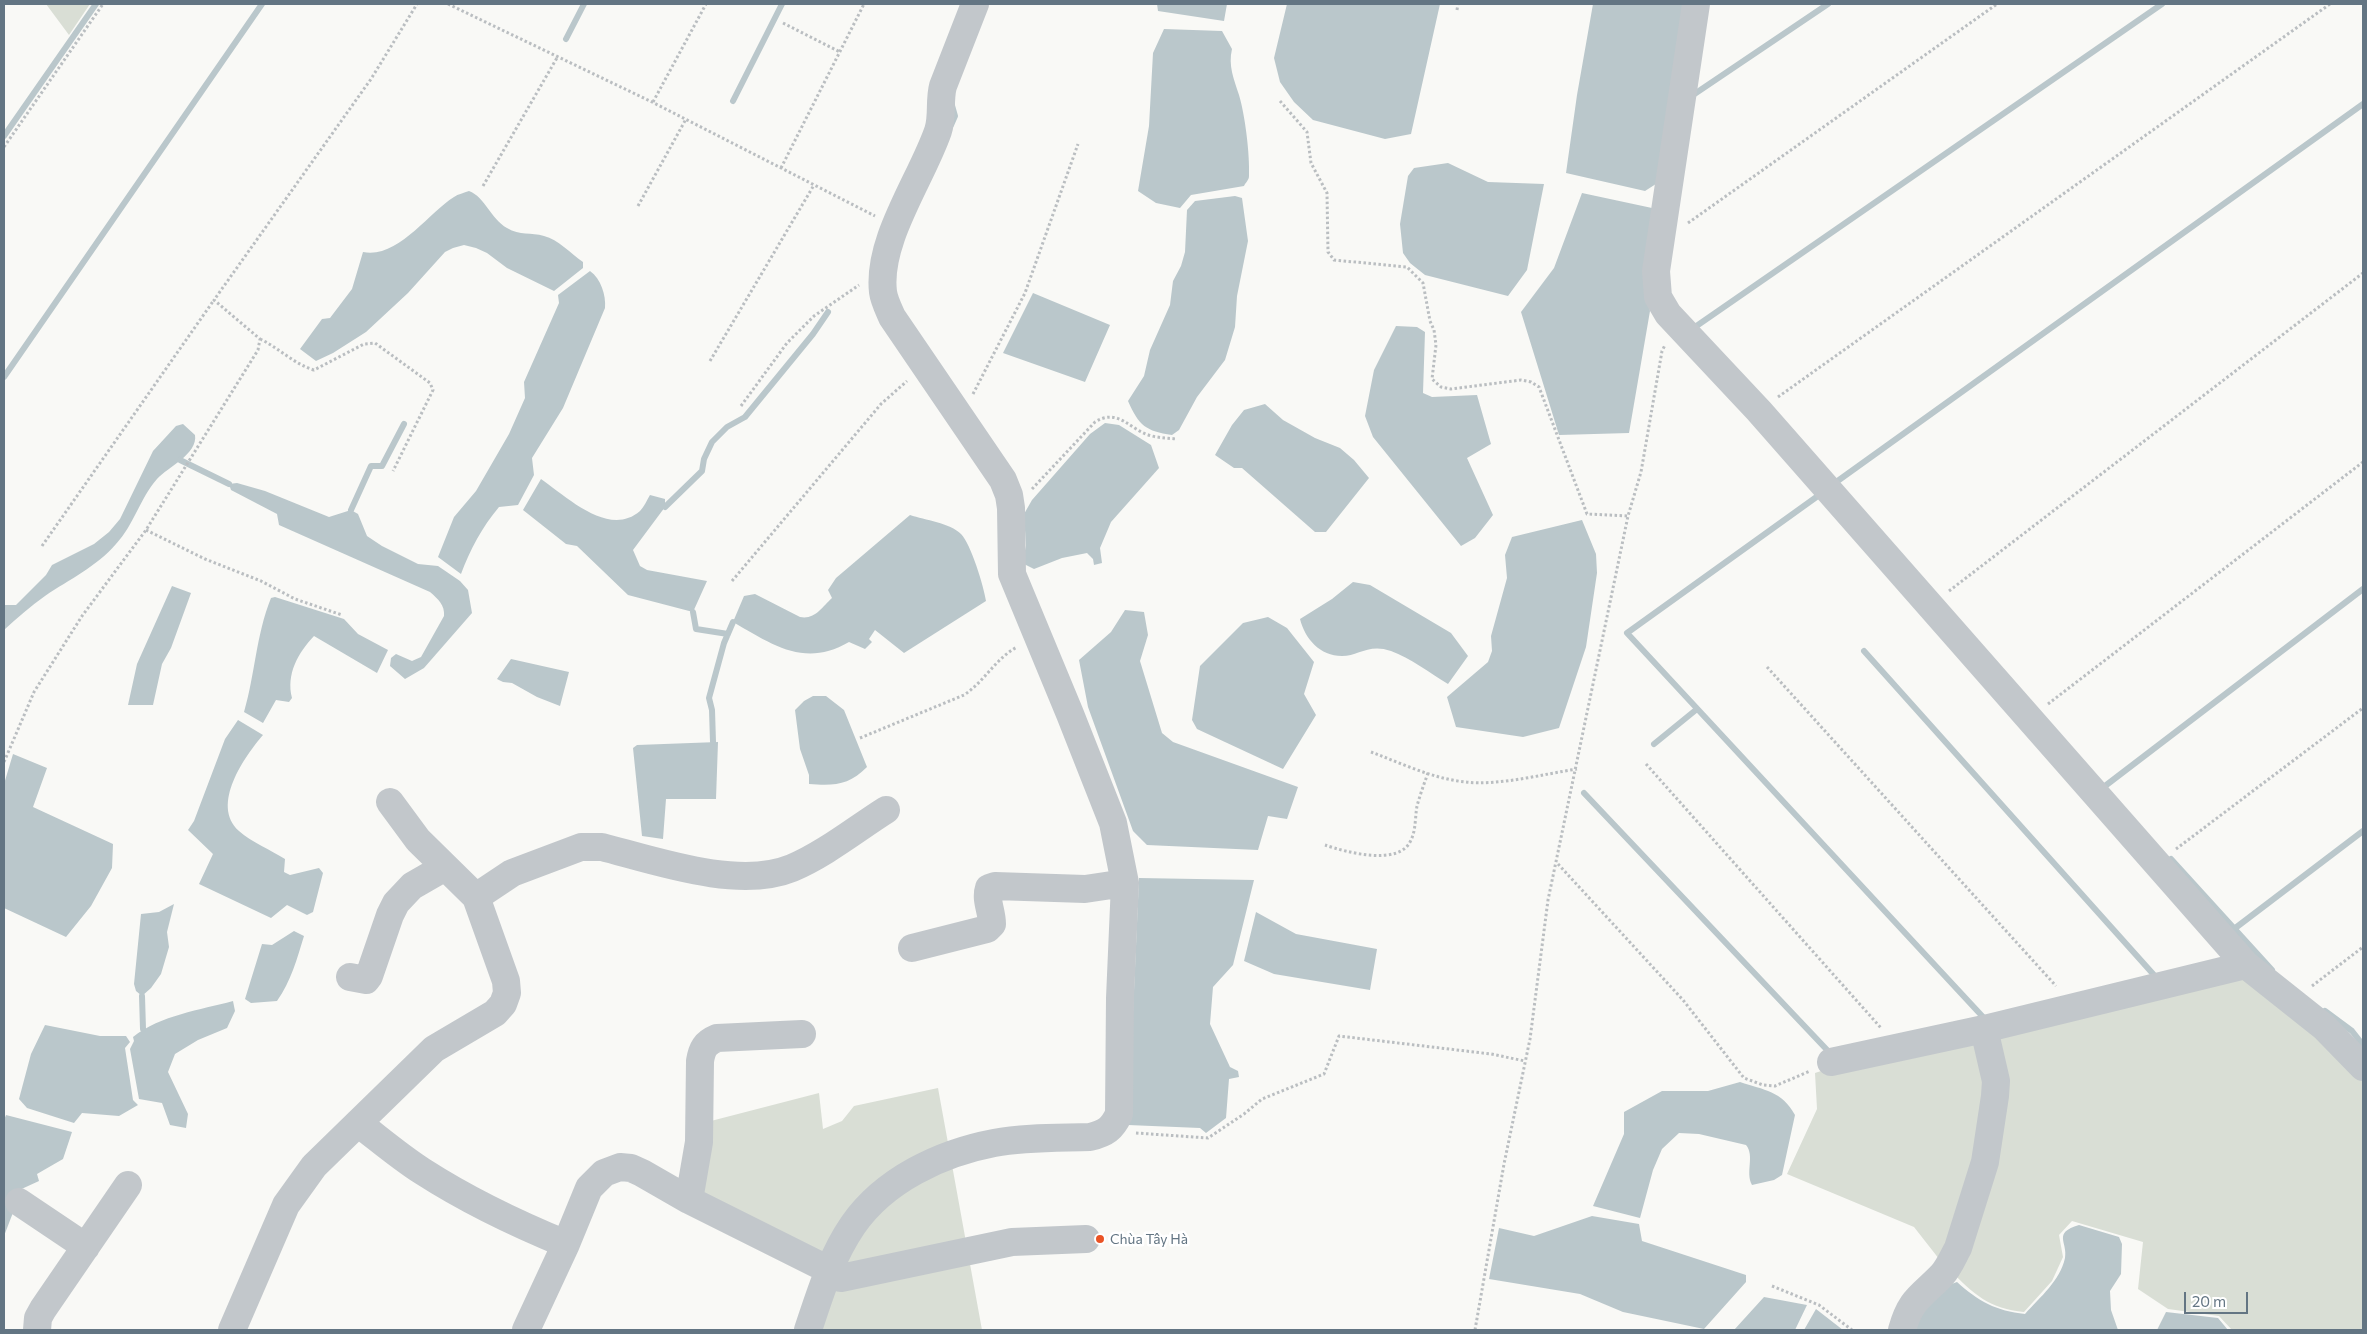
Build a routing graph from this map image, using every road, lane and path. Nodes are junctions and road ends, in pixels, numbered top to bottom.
1 (103, 4) edge
2 (417, 4) edge
3 (448, 4) edge
4 (706, 4) edge
5 (864, 4) edge
6 (974, 4) edge
7 (1458, 4) edge
8 (1696, 4) edge
9 (1997, 4) edge
10 (2330, 4) edge
11 (1457, 10) dead end
12 (783, 22) dead end
13 (840, 52) junction
14 (558, 56) junction
15 (1280, 101) dead end
16 (652, 102) junction
17 (686, 119) junction
18 (1078, 144) dead end
19 (4, 146) edge
20 (781, 168) junction
21 (814, 185) junction
22 (483, 186) dead end
23 (638, 206) dead end
24 (895, 226) junction
25 (1660, 243) junction
26 (884, 272) junction
27 (2363, 273) edge
28 (214, 300) junction
29 (1680, 330) junction
30 (260, 339) junction
31 (710, 361) dead end
32 (925, 366) junction
33 (741, 406) dead end
34 (1759, 411) junction
35 (961, 418) junction
36 (1176, 439) dead end
37 (2363, 462) edge
38 (393, 472) dead end
39 (1009, 495) junction
40 (1628, 516) junction
41 (146, 530) junction
42 (42, 546) dead end
43 (732, 581) dead end
44 (1930, 605) junction
45 (342, 615) dead end
46 (1037, 636) junction
47 (1767, 667) dead end
48 (2363, 708) edge
49 (2029, 718) junction
50 (860, 738) dead end
51 (1371, 752) dead end
52 (4, 762) edge
53 (1646, 764) dead end
54 (1577, 769) junction
55 (1428, 773) junction
56 (390, 802) dead end
57 (886, 810) dead end
58 (1326, 845) dead end
59 (1558, 864) junction
60 (2157, 864) junction
61 (445, 867) junction
62 (1125, 884) junction
63 (476, 897) junction
64 (912, 948) dead end
65 (2363, 948) edge
66 (2246, 965) junction
67 (350, 977) dead end
68 (2292, 1002) junction
69 (2075, 1007) junction
70 (1984, 1029) junction
71 (802, 1034) dead end
72 (1898, 1047) junction
73 (1525, 1062) junction
74 (1831, 1062) joint
75 (2363, 1066) edge
76 (358, 1123) junction
77 (1113, 1127) junction
78 (128, 1185) dead end
79 (689, 1200) junction
80 (20, 1202) dead end
81 (1086, 1239) dead end
82 (566, 1244) junction
83 (86, 1247) junction
84 (828, 1270) junction
85 (1772, 1286) dead end
86 (37, 1330) edge
87 (232, 1330) edge
88 (526, 1330) edge
89 (808, 1330) edge
90 (1475, 1330) edge
91 (1852, 1330) edge
92 (1902, 1330) edge

1 - 19 path
2 - 28 path
3 - 14 path
4 - 16 path
5 - 13 path
6 - 24 street
7 - 11 path
8 - 25 street
9 - 25 path
10 - 34 path
12 - 13 path
13 - 20 path
14 - 16 path
14 - 22 path
15 - 40 path
16 - 17 path
17 - 20 path
17 - 23 path
18 - 35 path
20 - 21 path
21 - 24 path
21 - 31 path
24 - 26 street
25 - 29 street
26 - 32 street
26 - 33 path
27 - 44 path
28 - 30 path
28 - 42 path
29 - 34 street
29 - 40 path
30 - 38 path
30 - 41 path
32 - 35 street
32 - 43 path
34 - 44 street
35 - 39 street
36 - 39 path
37 - 49 path
39 - 46 street
40 - 54 path
41 - 45 path
41 - 52 path
44 - 49 street
46 - 50 path
46 - 62 street
47 - 69 path
48 - 60 path
49 - 60 street
51 - 55 path
53 - 72 path
54 - 55 path
54 - 59 path
55 - 58 path
56 - 61 street
57 - 63 street
59 - 73 path
59 - 74 path
60 - 66 street
61 - 63 street
61 - 67 street
62 - 64 street
62 - 77 street
63 - 76 street
65 - 68 path
66 - 68 street
66 - 69 street
68 - 75 street
69 - 70 street
70 - 72 street
70 - 92 street
71 - 79 street
72 - 74 street
73 - 77 path
73 - 90 path
76 - 82 street
76 - 87 street
77 - 84 street
78 - 83 street
79 - 82 street
79 - 84 street
80 - 83 street
81 - 84 street
82 - 88 street
83 - 86 street
84 - 89 street
85 - 91 path

